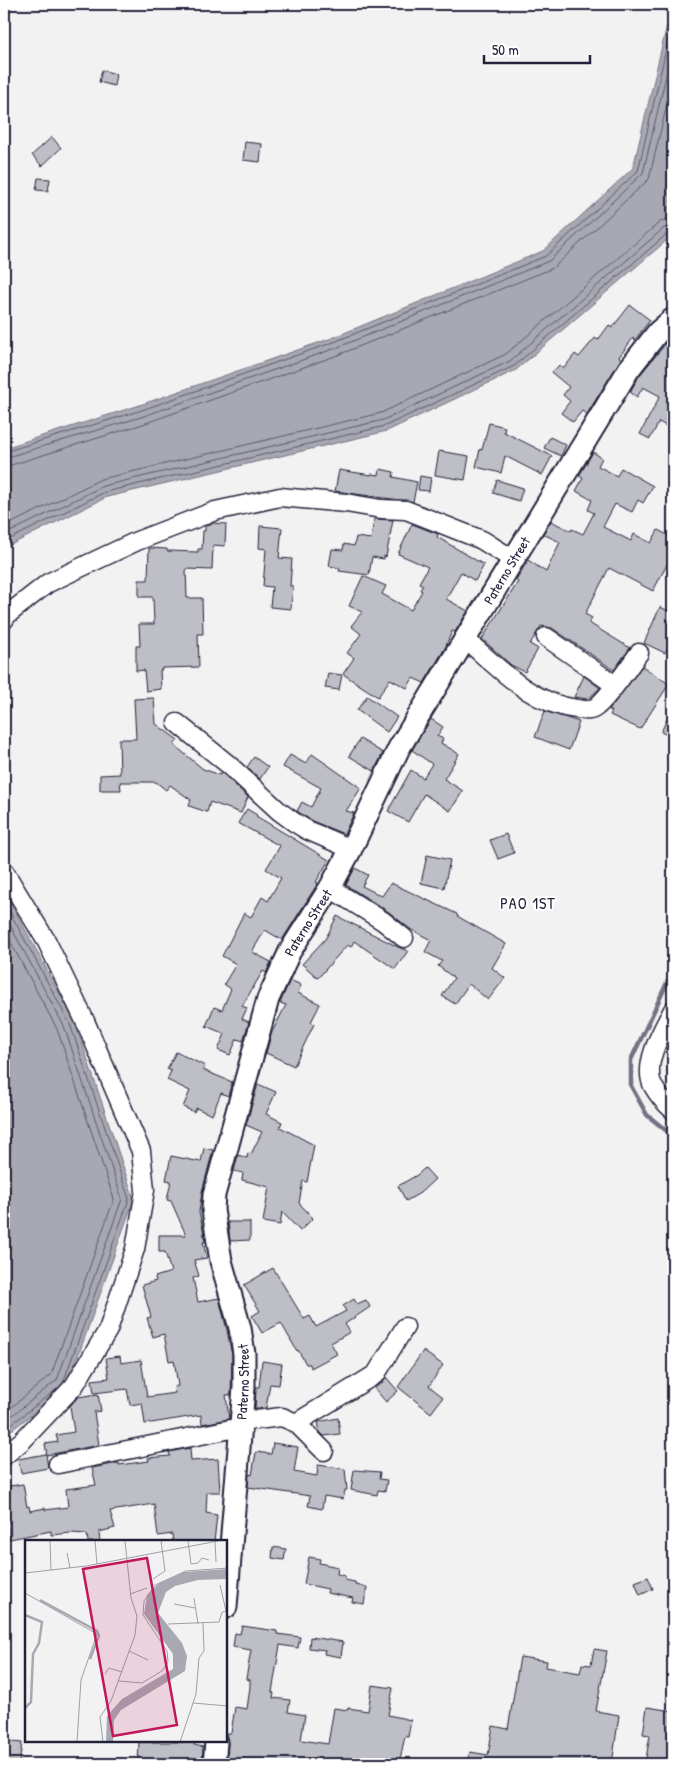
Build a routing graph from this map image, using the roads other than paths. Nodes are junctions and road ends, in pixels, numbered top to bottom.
1 (673, 319) edge
2 (514, 560) junction
3 (4, 620) edge
4 (546, 637) dead end
5 (466, 639) junction
6 (639, 653) dead end
7 (614, 685) junction
8 (177, 723) dead end
9 (351, 849) junction
10 (4, 871) edge
11 (330, 888) junction
12 (404, 938) dead end
13 (673, 1010) edge
14 (673, 1110) edge
15 (405, 1327) dead end
16 (241, 1423) junction
17 (296, 1423) junction
18 (324, 1451) dead end
19 (4, 1456) edge
20 (58, 1464) dead end
21 (228, 1582) edge
22 (216, 1743) edge
23 (214, 1764) edge

1 - 2 street, Paterno Street
2 - 3 street
2 - 5 street, Paterno Street
4 - 7 street
5 - 7 street
5 - 9 street, Paterno Street
6 - 7 street
8 - 9 street
9 - 11 street, Paterno Street
10 - 19 street
11 - 12 street
11 - 16 street, Paterno Street
13 - 14 street
15 - 17 street
16 - 17 street
16 - 20 street
16 - 21 street, Paterno Street
17 - 18 street
22 - 23 street

